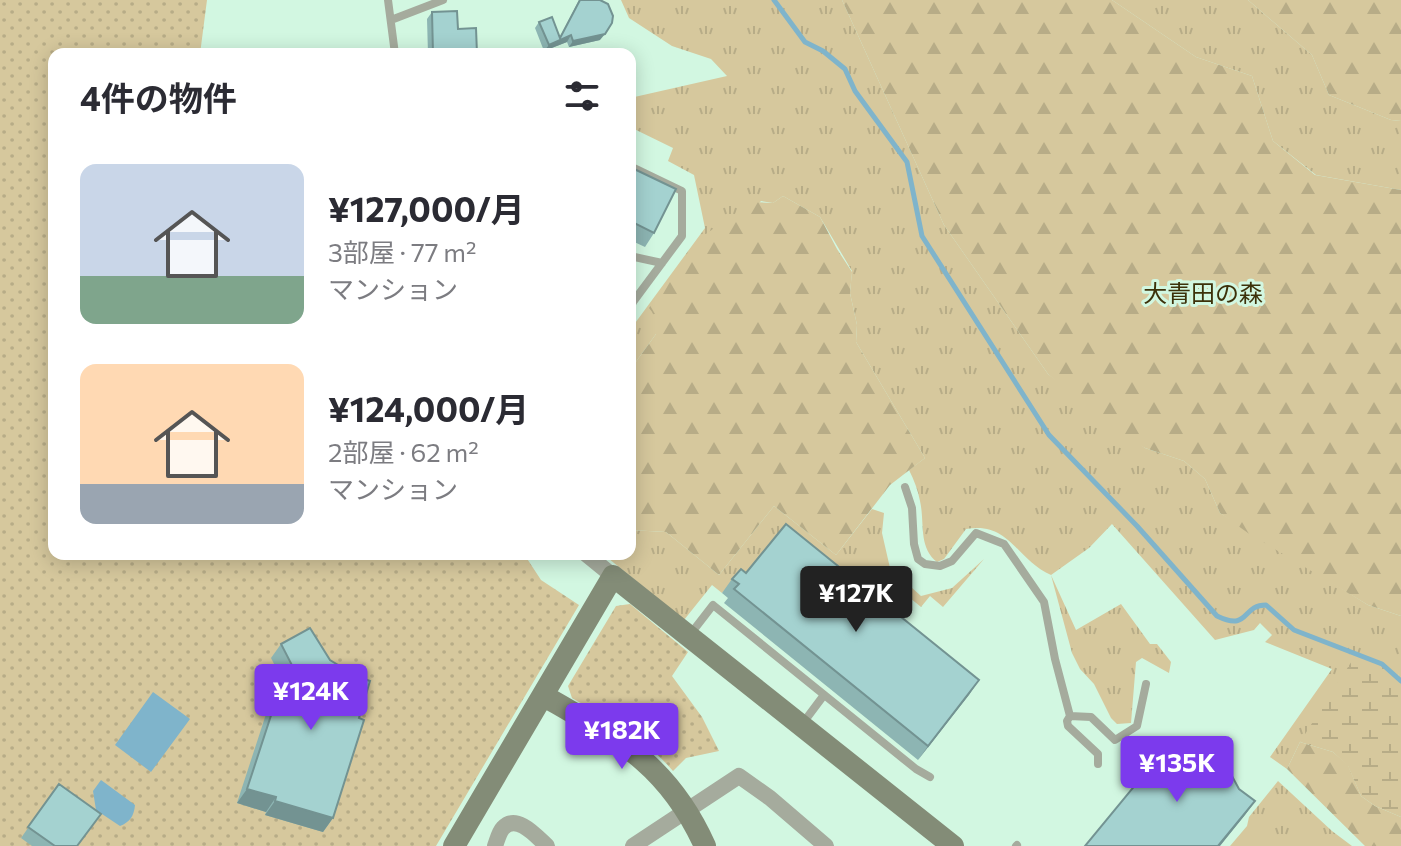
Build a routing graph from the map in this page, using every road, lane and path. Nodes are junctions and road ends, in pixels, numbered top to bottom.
1 (388, 0) edge
2 (443, 0) edge
3 (391, 20) junction
4 (394, 48) edge
5 (636, 169) edge
6 (636, 257) edge
7 (662, 263) junction
8 (636, 301) edge
9 (905, 487) dead end
10 (593, 560) edge
11 (613, 576) junction
12 (689, 636) junction
13 (1146, 684) dead end
14 (824, 695) junction
15 (544, 696) junction
16 (1070, 716) junction
17 (801, 725) junction
18 (1098, 764) dead end
19 (930, 777) dead end
20 (687, 809) junction
21 (454, 846) edge
22 (495, 846) edge
23 (547, 846) edge
24 (633, 846) edge
25 (705, 846) edge
26 (826, 846) edge
27 (953, 846) edge

1 - 3 lane
2 - 3 lane
3 - 4 lane
5 - 7 lane
6 - 7 lane
7 - 8 lane
9 - 16 lane
10 - 11 street
11 - 12 street
11 - 15 street
12 - 14 lane
12 - 17 street
13 - 16 lane
14 - 17 lane
14 - 19 lane
15 - 20 street
15 - 21 street
16 - 18 lane
17 - 27 street
20 - 24 street
20 - 25 street
20 - 26 street
22 - 23 street

